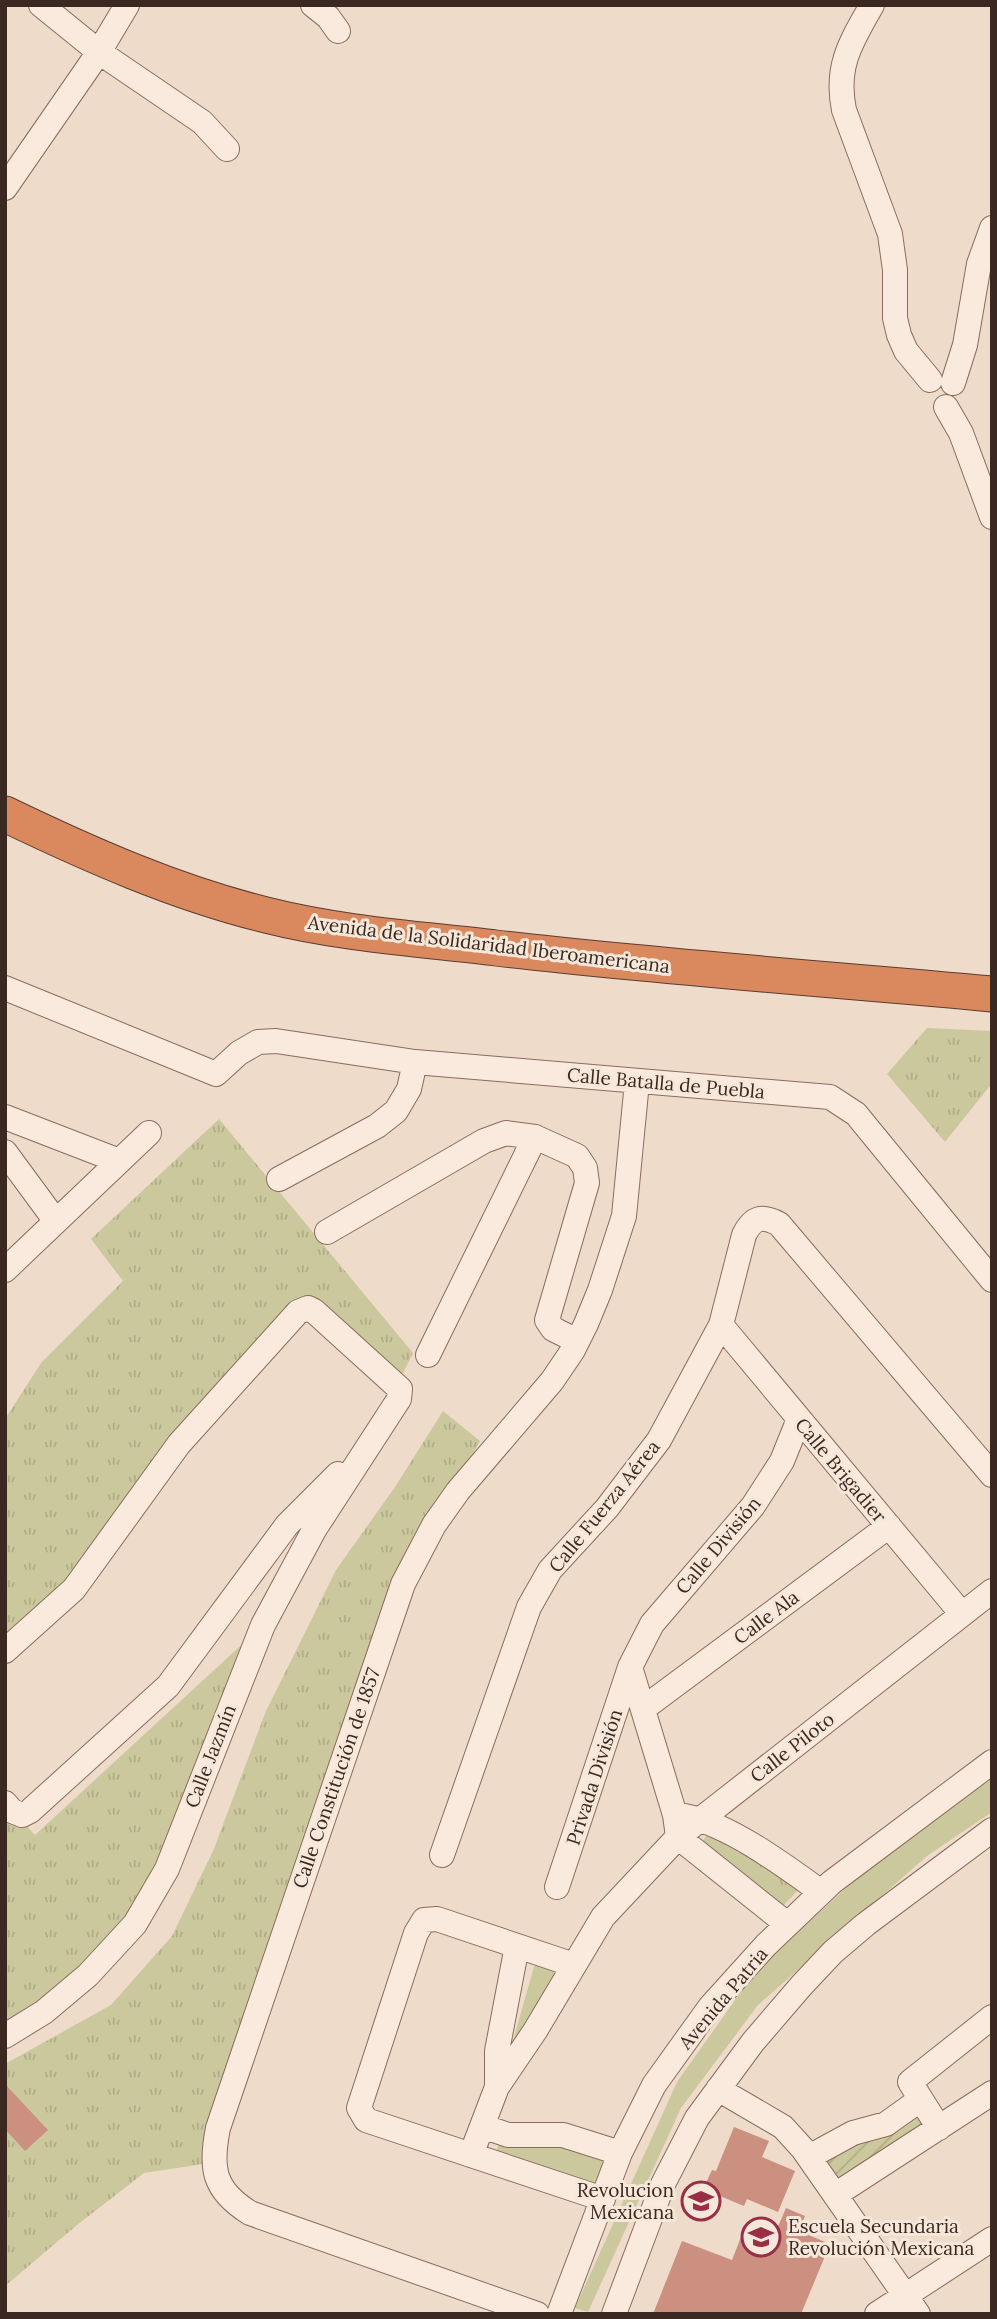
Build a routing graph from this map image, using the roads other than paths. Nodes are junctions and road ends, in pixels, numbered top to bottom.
1 (41, 5) edge
2 (127, 5) edge
3 (313, 5) edge
4 (872, 5) edge
5 (338, 31) dead end
6 (99, 52) junction
7 (227, 149) dead end
8 (5, 188) edge
9 (992, 228) edge
10 (941, 381) junction
11 (992, 517) edge
12 (5, 814) edge
13 (5, 988) edge
14 (992, 994) edge
15 (415, 1062) junction
16 (637, 1082) junction
17 (5, 1116) edge
18 (149, 1133) dead end
19 (535, 1138) junction
20 (5, 1152) edge
21 (119, 1161) junction
22 (279, 1179) dead end
23 (55, 1220) junction
24 (327, 1231) dead end
25 (5, 1270) edge
26 (992, 1280) edge
27 (721, 1325) junction
28 (577, 1341) junction
29 (428, 1355) dead end
30 (799, 1419) junction
31 (373, 1439) junction
32 (992, 1475) edge
33 (888, 1526) junction
34 (992, 1591) edge
35 (962, 1614) junction
36 (5, 1651) edge
37 (630, 1667) junction
38 (644, 1708) junction
39 (992, 1762) edge
40 (5, 1803) edge
41 (700, 1819) junction
42 (677, 1826) junction
43 (992, 1830) edge
44 (442, 1855) dead end
45 (557, 1887) dead end
46 (821, 1892) junction
47 (787, 1924) junction
48 (517, 1946) junction
49 (574, 1965) junction
50 (992, 2017) edge
51 (5, 2036) edge
52 (497, 2087) junction
53 (718, 2089) junction
54 (992, 2093) edge
55 (921, 2099) junction
56 (482, 2126) junction
57 (939, 2128) junction
58 (621, 2152) junction
59 (471, 2155) junction
60 (809, 2157) junction
61 (835, 2195) junction
62 (603, 2199) junction
63 (992, 2239) edge
64 (912, 2304) edge
65 (537, 2314) edge
66 (559, 2314) edge
67 (614, 2314) edge
68 (877, 2314) edge

1 - 6 street
2 - 6 street
3 - 5 street
4 - 10 street
6 - 7 street
6 - 8 street
9 - 10 street
10 - 11 street
12 - 14 highway, Avenida de la Solidaridad Iberoamericana
13 - 15 street, Calle Batalla de Puebla
15 - 16 street, Calle Batalla de Puebla
15 - 22 street
16 - 26 street, Calle Batalla de Puebla
16 - 28 street, Calle Constitución de 1857
17 - 21 street
18 - 21 street
19 - 24 street
19 - 28 street
19 - 29 street
20 - 23 street
21 - 23 street
23 - 25 street
27 - 30 street, Calle Brigadier
27 - 32 street, Calle Fuerza Aérea
27 - 44 street, Calle Fuerza Aérea
28 - 65 street, Calle Constitución de 1857
30 - 33 street, Calle Brigadier
30 - 37 street, Calle División
31 - 36 street, Calle Jazmín
31 - 40 street, Calle Jazmín
31 - 51 street, Calle Jazmín
33 - 35 street, Calle Brigadier
33 - 38 street, Calle Ala
34 - 35 street, Calle Piloto
35 - 41 street, Calle Piloto
37 - 38 street
37 - 45 street, Privada División
38 - 42 street
39 - 46 street, Avenida Patria
41 - 42 street, Calle Piloto
41 - 46 street
42 - 47 street
42 - 49 street, Calle Piloto
43 - 53 street
46 - 47 street, Avenida Patria
47 - 58 street, Avenida Patria
48 - 49 street
48 - 52 street
48 - 59 street
49 - 52 street, Calle Piloto
50 - 55 street
52 - 56 street
53 - 60 street
53 - 67 street
54 - 57 street
55 - 57 street
55 - 60 street
56 - 58 street
56 - 59 street
57 - 61 street
58 - 62 street, Avenida Patria
59 - 62 street
60 - 61 street
61 - 64 street
62 - 66 street, Avenida Patria
63 - 64 street
64 - 68 street

